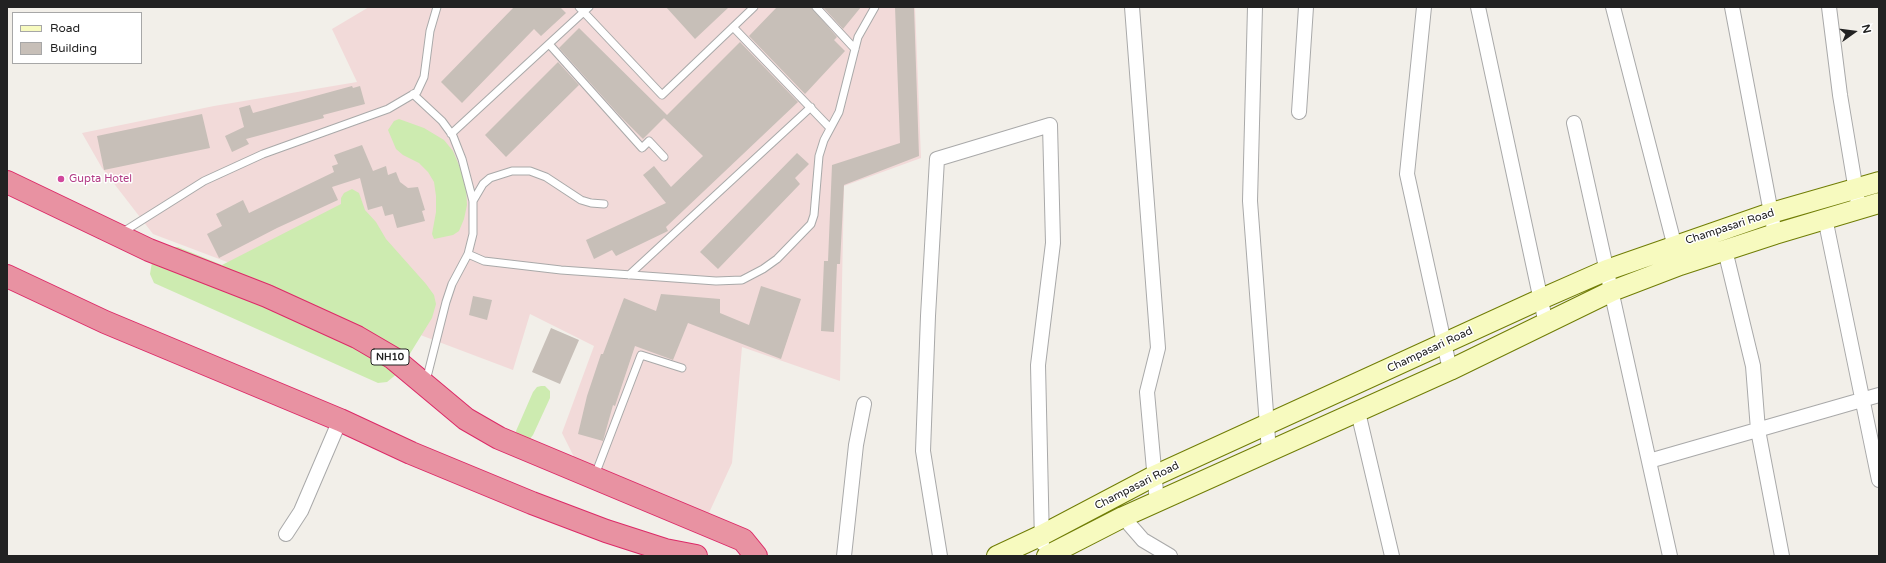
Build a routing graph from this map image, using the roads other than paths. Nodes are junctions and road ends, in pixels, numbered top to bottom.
1 (437, 7) edge
2 (754, 7) edge
3 (816, 7) edge
4 (875, 7) edge
5 (1132, 7) edge
6 (1255, 7) edge
7 (1306, 7) edge
8 (1424, 7) edge
9 (1478, 7) edge
10 (1613, 7) edge
11 (1732, 7) edge
12 (1829, 7) edge
13 (584, 9) edge
14 (733, 27) junction
15 (549, 44) junction
16 (855, 49) junction
17 (413, 94) junction
18 (811, 107) junction
19 (1299, 112) dead end
20 (1574, 123) dead end
21 (830, 128) junction
22 (452, 134) junction
23 (664, 157) dead end
24 (7, 182) edge
25 (1879, 182) edge
26 (1856, 188) junction
27 (473, 201) junction
28 (604, 204) dead end
29 (1879, 204) edge
30 (1859, 208) junction
31 (1771, 213) junction
32 (1825, 218) junction
33 (119, 234) junction
34 (1775, 234) junction
35 (1674, 246) junction
36 (1725, 250) junction
37 (468, 254) junction
38 (1680, 265) junction
39 (1607, 270) junction
40 (629, 275) junction
41 (7, 276) edge
42 (1612, 291) junction
43 (1541, 299) junction
44 (1546, 324) junction
45 (1444, 344) junction
46 (682, 368) dead end
47 (1450, 370) junction
48 (426, 384) junction
49 (1879, 395) edge
50 (1862, 400) junction
51 (864, 404) dead end
52 (1358, 412) junction
53 (340, 420) junction
54 (1267, 425) junction
55 (1758, 430) junction
56 (1269, 452) junction
57 (1649, 461) junction
58 (1154, 476) junction
59 (594, 478) junction
60 (1879, 480) edge
61 (1157, 503) junction
62 (1123, 517) junction
63 (286, 534) dead end
64 (1042, 535) junction
65 (696, 556) edge
66 (756, 556) edge
67 (844, 556) edge
68 (940, 556) edge
69 (997, 556) edge
70 (1042, 556) edge
71 (1047, 556) edge
72 (1170, 556) edge
73 (1392, 556) edge
74 (1670, 556) edge
75 (1782, 556) edge

1 - 17 lane
2 - 14 lane
3 - 16 lane
4 - 16 lane
5 - 58 street
6 - 54 street
7 - 19 street
8 - 45 street
9 - 43 street
10 - 35 street
11 - 31 street
12 - 26 street
13 - 14 lane
13 - 15 lane
14 - 18 lane
15 - 22 lane
15 - 23 lane
16 - 21 lane
17 - 22 lane
17 - 33 lane
18 - 21 lane
18 - 40 lane
20 - 39 street
21 - 40 lane
22 - 27 lane
24 - 33 highway, NH10
25 - 26 main road, Champasari Road
26 - 30 street
26 - 31 main road, Champasari Road
27 - 28 lane
27 - 37 lane
29 - 30 main road, Champasari Road
30 - 32 main road, Champasari Road
31 - 34 street
31 - 35 main road, Champasari Road
32 - 34 main road, Champasari Road
32 - 50 street
33 - 48 highway, NH10
34 - 36 main road, Champasari Road
35 - 38 street
35 - 39 main road, Champasari Road
36 - 38 main road, Champasari Road
36 - 55 street
37 - 40 lane
37 - 48 lane
38 - 42 main road, Champasari Road
39 - 42 street
39 - 43 main road, Champasari Road
41 - 53 highway
42 - 44 main road, Champasari Road
42 - 57 street
43 - 44 street
43 - 45 main road, Champasari Road
44 - 47 main road, Champasari Road
45 - 47 street
45 - 54 main road, Champasari Road
46 - 59 lane
47 - 52 main road, Champasari Road
48 - 59 highway, NH10
49 - 50 street
50 - 55 street
50 - 60 street
51 - 67 street
52 - 56 main road, Champasari Road
52 - 73 street
53 - 63 street
53 - 65 highway
54 - 56 street
54 - 58 main road, Champasari Road
55 - 57 street
55 - 75 street
56 - 61 main road, Champasari Road
57 - 74 street
58 - 61 street
58 - 64 main road, Champasari Road
59 - 66 highway, NH10
61 - 62 main road, Champasari Road
62 - 71 main road, Champasari Road
62 - 72 street
64 - 68 street
64 - 69 main road, Champasari Road
64 - 70 street

